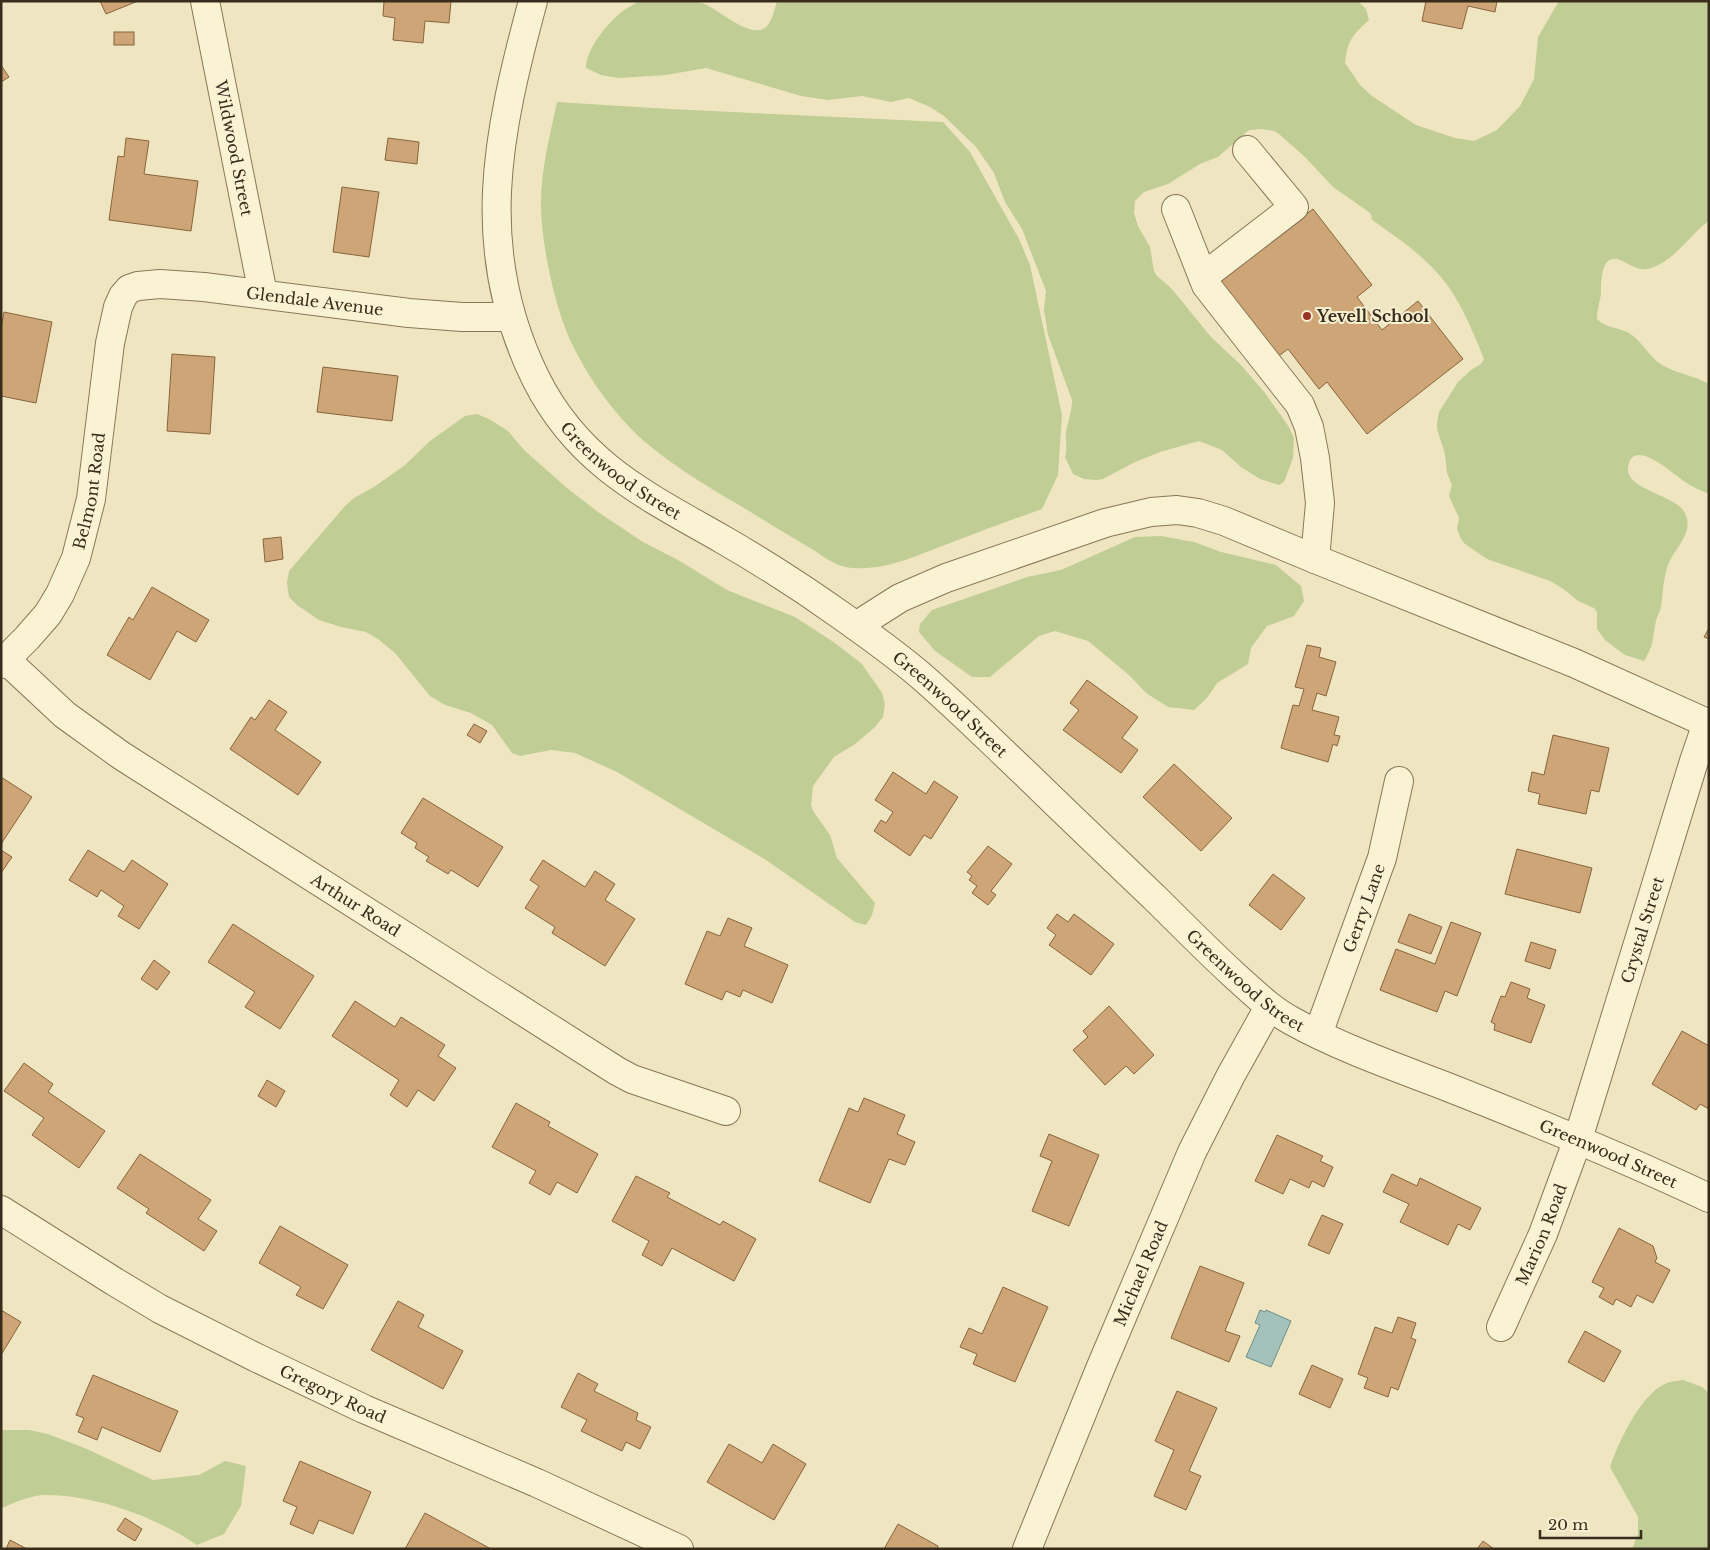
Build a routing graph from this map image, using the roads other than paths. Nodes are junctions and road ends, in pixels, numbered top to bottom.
1 (205, 1) edge
2 (533, 1) edge
3 (1247, 150) dead end
4 (1176, 209) dead end
5 (1203, 277) junction
6 (262, 294) junction
7 (123, 296) joint
8 (511, 317) junction
9 (1315, 559) junction
10 (856, 626) junction
11 (4, 662) edge
12 (1708, 724) edge
13 (1399, 781) dead end
14 (1269, 1007) junction
15 (1318, 1034) junction
16 (726, 1111) dead end
17 (1578, 1139) junction
18 (1709, 1198) edge
19 (1, 1210) edge
20 (1501, 1327) dead end
21 (679, 1549) edge
22 (1027, 1549) edge

1 - 6 street, Wildwood Street
2 - 8 street, Greenwood Street
3 - 5 street
4 - 5 street
5 - 9 street
6 - 7 street, Glendale Avenue
6 - 8 street, Glendale Avenue
7 - 11 street, Belmont Road
8 - 10 street, Greenwood Street
9 - 10 street
9 - 12 street
10 - 14 street, Greenwood Street
11 - 16 street, Arthur Road
12 - 17 street, Crystal Street
13 - 15 street, Gerry Lane
14 - 15 street, Greenwood Street
14 - 22 street, Michael Road
15 - 17 street, Greenwood Street
17 - 18 street, Greenwood Street
17 - 20 street, Marion Road
19 - 21 street, Gregory Road

